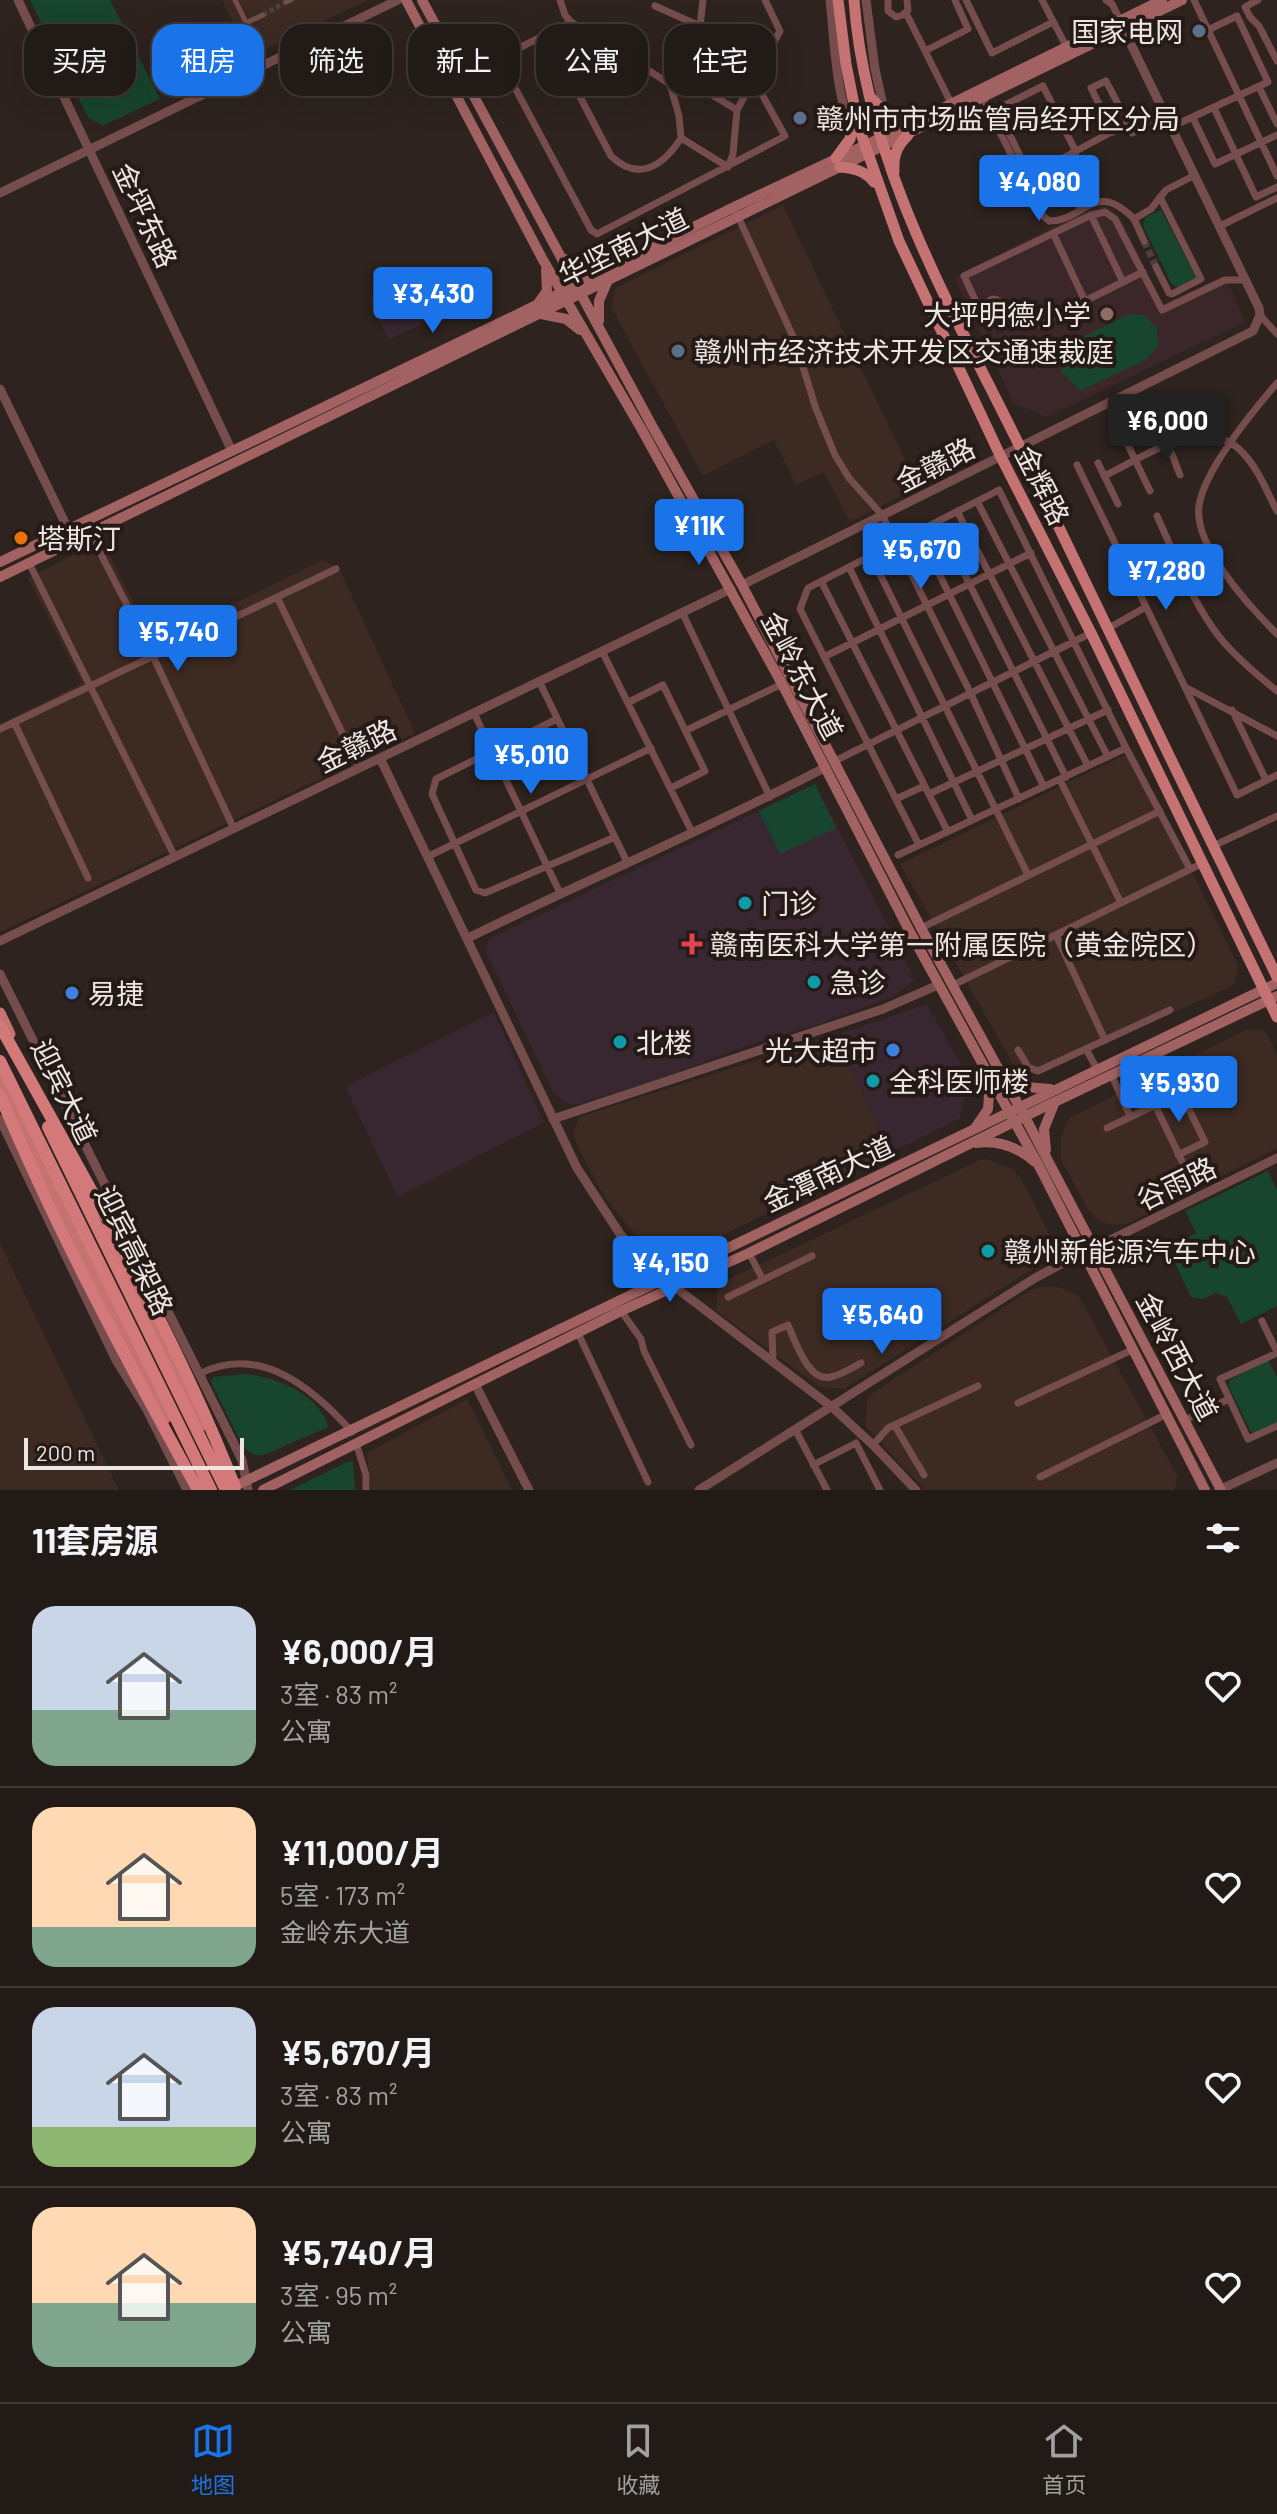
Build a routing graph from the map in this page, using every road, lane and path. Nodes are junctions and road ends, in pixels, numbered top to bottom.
1 (18, 0) edge
2 (235, 0) edge
3 (398, 0) edge
4 (406, 0) edge
5 (560, 0) edge
6 (703, 0) edge
7 (765, 0) edge
8 (830, 0) edge
9 (838, 0) edge
10 (854, 0) edge
11 (866, 0) edge
12 (888, 0) edge
13 (907, 0) edge
14 (955, 0) edge
15 (966, 0) edge
16 (1042, 0) edge
17 (1106, 0) edge
18 (1162, 0) edge
19 (1182, 0) edge
20 (1194, 0) edge
21 (1258, 0) edge
22 (427, 3) edge
23 (655, 6) dead end
24 (906, 13) junction
25 (263, 15) tunnel mouth
26 (571, 22) junction
27 (1053, 22) junction
28 (246, 23) junction
29 (567, 24) edge
30 (696, 24) edge
31 (700, 24) edge
32 (1121, 24) junction
33 (1208, 30) junction
34 (776, 38) edge
35 (536, 40) edge
36 (1066, 46) junction
37 (925, 51) junction
38 (1277, 61) edge
39 (266, 64) junction
40 (664, 80) edge
41 (1259, 87) junction
42 (868, 92) junction
43 (580, 96) edge
44 (673, 96) edge
45 (714, 96) edge
46 (745, 96) edge
47 (763, 96) edge
48 (1239, 96) junction
49 (983, 98) junction
50 (951, 103) junction
51 (853, 105) junction
52 (1214, 108) junction
53 (737, 110) junction
54 (885, 114) junction
55 (1166, 116) junction
56 (1193, 118) junction
57 (1128, 123) junction
58 (1277, 124) edge
59 (1171, 127) junction
60 (852, 129) junction
61 (909, 130) junction
62 (1113, 132) junction
63 (1277, 135) edge
64 (681, 138) junction
65 (1261, 142) junction
66 (881, 143) junction
67 (91, 148) junction
68 (865, 150) junction
69 (1076, 152) junction
70 (1236, 154) junction
71 (1277, 154) edge
72 (1268, 158) junction
73 (838, 163) junction
74 (728, 167) junction
75 (1277, 174) edge
76 (1195, 175) junction
77 (1026, 184) junction
78 (896, 185) junction
79 (1277, 187) edge
80 (880, 190) junction
81 (0, 193) edge
82 (1160, 197) junction
83 (1277, 198) edge
84 (1081, 208) junction
85 (736, 211) junction
86 (1091, 215) junction
87 (1134, 219) junction
88 (1220, 226) junction
89 (1053, 233) junction
90 (1144, 241) tunnel mouth
91 (558, 253) junction
92 (543, 260) junction
93 (1156, 267) tunnel mouth
94 (1143, 272) junction
95 (605, 276) junction
96 (1246, 280) junction
97 (1123, 282) junction
98 (578, 289) junction
99 (564, 296) junction
100 (1085, 301) junction
101 (978, 306) junction
102 (988, 308) dead end
103 (537, 310) junction
104 (1260, 315) junction
105 (956, 316) junction
106 (1039, 324) dead end
107 (600, 331) junction
108 (1277, 334) edge
109 (588, 337) junction
110 (1276, 385) edge
111 (0, 389) edge
112 (1159, 421) dead end
113 (646, 427) junction
114 (1231, 443) junction
115 (1128, 445) dead end
116 (1168, 445) junction
117 (1019, 447) junction
118 (231, 449) junction
119 (1000, 455) junction
120 (1135, 461) junction
121 (1098, 463) dead end
122 (1077, 465) dead end
123 (1180, 475) dead end
124 (1104, 476) junction
125 (1150, 491) dead end
126 (977, 501) junction
127 (1118, 504) dead end
128 (957, 511) junction
129 (1277, 511) edge
130 (882, 515) junction
131 (1157, 516) dead end
132 (938, 521) junction
133 (68, 529) junction
134 (918, 531) junction
135 (90, 533) junction
136 (895, 543) junction
137 (1031, 553) junction
138 (871, 556) junction
139 (0, 562) edge
140 (29, 563) junction
141 (1009, 563) junction
142 (849, 567) junction
143 (336, 569) dead end
144 (989, 574) junction
145 (0, 577) edge
146 (821, 581) junction
147 (970, 583) junction
148 (736, 587) junction
149 (949, 594) junction
150 (277, 597) junction
151 (926, 606) junction
152 (1146, 607) junction
153 (682, 612) junction
154 (901, 618) junction
155 (879, 629) junction
156 (1107, 629) junction
157 (1091, 633) junction
158 (1277, 634) edge
159 (1074, 640) junction
160 (852, 643) junction
161 (1054, 650) junction
162 (602, 651) junction
163 (153, 656) junction
164 (824, 657) junction
165 (1034, 660) junction
166 (1013, 670) junction
167 (539, 681) junction
168 (992, 681) junction
169 (782, 684) junction
170 (92, 685) junction
171 (1185, 687) junction
172 (1277, 691) edge
173 (970, 692) junction
174 (629, 702) junction
175 (943, 705) junction
176 (1231, 709) junction
177 (729, 710) junction
178 (1108, 710) junction
179 (474, 713) junction
180 (922, 716) junction
181 (557, 719) junction
182 (1088, 719) junction
183 (14, 722) junction
184 (1068, 728) junction
185 (0, 729) edge
186 (896, 729) junction
187 (687, 730) junction
188 (1277, 736) edge
189 (1047, 738) junction
190 (868, 743) junction
191 (651, 748) junction
192 (1126, 748) junction
193 (1025, 749) junction
194 (492, 751) junction
195 (1108, 757) junction
196 (380, 758) junction
197 (1002, 760) junction
198 (835, 761) junction
199 (1088, 766) junction
200 (359, 768) junction
201 (824, 768) junction
202 (976, 772) junction
203 (1277, 775) edge
204 (1063, 778) junction
205 (586, 780) junction
206 (1266, 780) junction
207 (954, 783) junction
208 (924, 786) junction
209 (1044, 787) junction
210 (671, 788) junction
211 (929, 794) junction
212 (770, 797) junction
213 (896, 799) junction
214 (1019, 799) junction
215 (994, 810) junction
216 (1160, 811) junction
217 (521, 812) junction
218 (1277, 816) edge
219 (972, 820) junction
220 (234, 829) junction
221 (692, 832) junction
222 (948, 832) junction
223 (615, 837) junction
224 (457, 843) junction
225 (1091, 844) junction
226 (919, 845) junction
227 (1213, 846) junction
228 (898, 855) dead end
229 (175, 857) junction
230 (427, 857) junction
231 (627, 862) junction
232 (1203, 863) junction
233 (548, 867) junction
234 (1190, 869) junction
235 (1028, 875) junction
236 (88, 878) dead end
237 (560, 893) junction
238 (1121, 903) junction
239 (921, 928) junction
240 (1056, 935) junction
241 (468, 938) junction
242 (0, 941) edge
243 (0, 974) edge
244 (1277, 980) edge
245 (938, 985) junction
246 (953, 985) junction
247 (1269, 995) edge
248 (1170, 1010) dead end
249 (0, 1013) edge
250 (1277, 1017) edge
251 (968, 1023) junction
252 (0, 1028) edge
253 (1105, 1040) junction
254 (1086, 1049) junction
255 (1018, 1050) dead end
256 (0, 1061) edge
257 (1097, 1069) junction
258 (1002, 1072) junction
259 (989, 1074) junction
260 (1112, 1076) junction
261 (0, 1077) edge
262 (1060, 1087) junction
263 (0, 1095) edge
264 (1054, 1104) junction
265 (1155, 1105) junction
266 (1018, 1115) junction
267 (1130, 1116) junction
268 (0, 1119) edge
269 (553, 1119) junction
270 (1107, 1128) dead end
271 (968, 1139) junction
272 (5, 1141) edge
273 (1178, 1155) junction
274 (1277, 1158) edge
275 (1044, 1164) junction
276 (1193, 1184) dead end
277 (1094, 1248) junction
278 (749, 1253) junction
279 (1082, 1253) junction
280 (812, 1256) dead end
281 (663, 1278) junction
282 (763, 1280) junction
283 (675, 1287) junction
284 (728, 1297) dead end
285 (621, 1311) junction
286 (1262, 1321) dead end
287 (578, 1333) junction
288 (1134, 1349) junction
289 (1277, 1352) edge
290 (773, 1362) junction
291 (861, 1363) dead end
292 (193, 1375) junction
293 (476, 1386) junction
294 (978, 1386) dead end
295 (1229, 1399) junction
296 (1018, 1403) dead end
297 (833, 1408) junction
298 (1167, 1414) junction
299 (1185, 1420) junction
300 (895, 1426) junction
301 (1277, 1426) edge
302 (795, 1429) junction
303 (354, 1437) junction
304 (691, 1445) dead end
305 (873, 1445) junction
306 (1277, 1463) edge
307 (813, 1465) junction
308 (924, 1475) dead end
309 (1040, 1477) dead end
310 (648, 1482) dead end
311 (236, 1488) edge
312 (187, 1490) edge
313 (199, 1490) edge
314 (211, 1490) edge
315 (263, 1490) edge
316 (366, 1490) edge
317 (529, 1490) edge
318 (699, 1490) edge
319 (827, 1490) edge
320 (880, 1490) edge
321 (916, 1490) edge
322 (1205, 1490) edge
323 (1221, 1490) edge

1 - 67 street, 金坪东路
2 - 28 street
3 - 39 street
4 - 92 main road, 金岭东大道
5 - 26 street
6 - 31 street
7 - 34 street
8 - 60 street
9 - 51 main road, 金辉路
10 - 42 main road, 金辉路
11 - 54 street
12 - 24 street
13 - 24 street
14 - 37 street
15 - 27 street
16 - 27 street
17 - 32 street
18 - 32 main road, 华坚南大道
19 - 32 main road, 华坚南大道
20 - 33 street
21 - 38 street
22 - 91 main road, 金岭东大道
23 - 30 street
24 - 37 street
25 - 28 street
26 - 29 street
26 - 40 street
27 - 36 street
28 - 39 street
32 - 36 main road, 华坚南大道
32 - 49 main road, 华坚南大道
32 - 55 street
33 - 41 street
33 - 48 street
35 - 74 street
36 - 50 main road, 华坚南大道
37 - 50 street
39 - 67 street
41 - 48 street
41 - 58 street
42 - 54 main road
42 - 66 main road, 金辉路
43 - 64 street
44 - 64 street
45 - 53 street
46 - 53 street
47 - 74 street
48 - 52 street
48 - 65 street
49 - 61 main road, 华坚南大道
49 - 77 street
50 - 61 main road, 华坚南大道
51 - 60 main road
51 - 68 main road, 金辉路
52 - 56 street
52 - 70 street
53 - 74 street
54 - 61 main road
54 - 66 street
55 - 57 street
55 - 59 street
56 - 59 street
56 - 70 street
57 - 62 street
57 - 62 street
59 - 76 street
60 - 68 street
60 - 73 main road
61 - 66 main road, 华坚南大道
61 - 78 main road
62 - 69 street
63 - 65 street
64 - 74 street
65 - 70 street
65 - 72 street
66 - 68 main road, 华坚南大道
66 - 78 main road, 金辉路
67 - 81 street
67 - 118 street, 金坪东路
68 - 73 main road, 华坚南大道
68 - 80 main road, 金辉路
69 - 69 street
70 - 79 street
71 - 72 street
72 - 75 street
73 - 80 main road
73 - 85 main road, 华坚南大道
76 - 82 street
76 - 88 street
77 - 84 street
77 - 84 street
78 - 105 main road, 金辉路
80 - 119 main road, 金辉路
82 - 87 street
82 - 93 street
83 - 88 street
84 - 87 street
85 - 95 main road, 华坚南大道
85 - 130 street
86 - 89 street
86 - 94 street
86 - 97 street
87 - 90 street
88 - 96 street
89 - 100 street
89 - 101 street
91 - 95 main road
91 - 98 main road, 金岭东大道
92 - 99 main road, 金岭东大道
92 - 103 main road
94 - 96 street
94 - 97 street
95 - 98 main road, 华坚南大道
95 - 107 main road
96 - 104 street
97 - 100 street
98 - 99 main road, 华坚南大道
98 - 107 main road, 金岭东大道
99 - 103 main road, 华坚南大道
99 - 109 main road, 金岭东大道
100 - 106 street
101 - 102 street
101 - 105 street
103 - 109 main road
103 - 118 main road, 华坚南大道
103 - 135 main road, 华坚南大道
104 - 108 street
104 - 117 street, 金赣路
105 - 117 main road, 金辉路
107 - 113 main road, 金岭东大道
109 - 113 main road, 金岭东大道
110 - 114 street
111 - 133 street
112 - 116 street
113 - 148 main road, 金岭东大道
114 - 116 street
114 - 129 street
114 - 158 street
115 - 120 street
116 - 120 street
116 - 123 street
117 - 119 street, 金赣路
117 - 156 main road, 金辉路
118 - 133 main road, 华坚南大道
119 - 130 street, 金赣路
119 - 157 main road, 金辉路
120 - 124 street
120 - 125 street
121 - 124 street
122 - 152 street
124 - 127 street
126 - 128 street
126 - 137 street
126 - 141 street
128 - 132 street
128 - 144 street
130 - 136 street
130 - 148 street, 金赣路
131 - 172 street
132 - 134 street
132 - 147 street
133 - 139 main road, 华坚南大道
134 - 136 street
134 - 149 street
135 - 140 main road, 华坚南大道
135 - 163 street
136 - 138 street
136 - 151 street
137 - 141 street
137 - 159 street
138 - 142 street
138 - 154 street
140 - 145 main road, 华坚南大道
140 - 170 street
141 - 144 street
141 - 161 street
142 - 146 street
142 - 155 street
143 - 150 street
144 - 147 street
144 - 165 street
146 - 160 street
146 - 164 street
147 - 149 street
147 - 166 street
148 - 153 street, 金赣路
148 - 169 main road, 金岭东大道
148 - 198 main road, 金岭东大道
149 - 151 street
149 - 168 street
150 - 163 street
150 - 200 street
151 - 154 street
151 - 173 street
152 - 156 street
152 - 171 street
153 - 162 street, 金赣路
153 - 177 street
154 - 155 street
154 - 175 street
155 - 160 street
155 - 180 street
156 - 227 main road, 金辉路
157 - 159 street
157 - 232 main road, 金辉路
159 - 161 street
159 - 178 street
160 - 164 street
160 - 186 street
161 - 165 street
161 - 182 street
162 - 167 street, 金赣路
162 - 174 street
163 - 170 street
163 - 220 street
164 - 190 street
165 - 166 street
165 - 184 street
166 - 168 street
166 - 189 street
167 - 179 street, 金赣路
167 - 181 street
168 - 173 street
168 - 193 street
169 - 177 street
169 - 201 main road, 金岭东大道
170 - 183 street
170 - 229 street
171 - 176 street
171 - 206 street
173 - 175 street
173 - 197 street
174 - 187 street
174 - 191 street
175 - 180 street
175 - 202 street
176 - 188 street
176 - 206 street
177 - 187 street
177 - 212 street
178 - 182 street
178 - 192 street
179 - 194 street
179 - 196 street, 金赣路
180 - 186 street
180 - 207 street
181 - 194 street
181 - 205 street
182 - 184 street
182 - 195 street
183 - 185 street
183 - 236 street
184 - 189 street
184 - 199 street
186 - 190 street
186 - 208 street
187 - 210 street
189 - 193 street
189 - 204 street
190 - 198 street
190 - 213 street
191 - 205 street
191 - 210 street
192 - 195 street
192 - 216 street
193 - 197 street
193 - 209 street
194 - 217 street
194 - 224 street
195 - 199 street
196 - 200 street, 金赣路
196 - 230 street
197 - 202 street
197 - 214 street
198 - 239 main road, 金岭东大道
199 - 204 street
200 - 220 street, 金赣路
201 - 212 street
201 - 245 main road, 金岭东大道
202 - 207 street
202 - 215 street
203 - 206 street
204 - 209 street
204 - 225 street
205 - 217 street
205 - 223 street
207 - 211 street
207 - 219 street
208 - 211 street
208 - 213 street
209 - 214 street
210 - 221 street
211 - 222 street
212 - 221 street
213 - 226 street
214 - 215 street
215 - 219 street
215 - 235 street
216 - 225 street
216 - 234 street
217 - 224 street
217 - 233 street
218 - 227 street
219 - 222 street
220 - 229 street, 金赣路
221 - 231 street
222 - 226 street
223 - 231 street
223 - 233 street
224 - 230 street
224 - 233 street
225 - 235 street
225 - 238 street
226 - 228 street
227 - 244 main road, 金辉路
229 - 242 street, 金赣路
230 - 241 street
231 - 237 street
232 - 234 street
232 - 247 main road, 金辉路
233 - 237 street
234 - 238 street
235 - 239 street
237 - 241 street
238 - 240 street
239 - 246 main road, 金岭东大道
240 - 246 street
240 - 253 street
241 - 269 street
243 - 292 street
244 - 247 main road, 金潭南大道
245 - 251 main road, 金岭东大道
245 - 269 street
246 - 251 main road, 金岭东大道
247 - 250 main road, 金辉路
247 - 257 main road, 金潭南大道
247 - 260 main road, 金潭南大道
248 - 253 street
249 - 311 main road, 迎宾大道
251 - 258 main road, 金岭东大道
251 - 259 main road, 金岭东大道
252 - 292 highway
252 - 311 highway, 迎宾高架路
253 - 254 street
254 - 255 street
254 - 257 street
256 - 314 highway, 迎宾高架路
257 - 262 main road, 金潭南大道
258 - 262 main road
258 - 266 main road, 金岭东大道
259 - 266 main road, 金岭东大道
259 - 271 main road
260 - 264 main road, 金潭南大道
260 - 267 street
261 - 313 main road, 迎宾大道
262 - 266 main road, 金潭南大道
263 - 313 highway
264 - 266 main road, 金潭南大道
264 - 275 main road
265 - 267 street
265 - 273 street
265 - 273 street
266 - 271 main road, 金潭南大道
266 - 275 main road, 金岭西大道
267 - 270 street
268 - 272 street
269 - 281 street
271 - 275 main road
271 - 278 main road, 金潭南大道
271 - 281 main road, 金潭南大道
272 - 312 street
273 - 276 street
274 - 277 street, 谷雨路
275 - 277 main road, 金岭西大道
275 - 279 main road, 金岭西大道
277 - 299 main road, 金岭西大道
278 - 282 street
278 - 283 main road, 金潭南大道
279 - 288 main road, 金岭西大道
279 - 297 street
280 - 282 street
281 - 283 street
281 - 303 main road, 金潭南大道
282 - 284 street
283 - 285 main road, 金潭南大道
283 - 290 street
285 - 287 main road, 金潭南大道
285 - 304 street
286 - 289 street
287 - 293 main road, 金潭南大道
287 - 310 street
288 - 296 street
288 - 298 main road, 金岭西大道
289 - 295 street
290 - 291 street
290 - 297 street
292 - 303 street
292 - 311 highway
293 - 303 main road, 金潭南大道
293 - 317 street
294 - 300 street
295 - 299 street
295 - 301 street
297 - 302 street
297 - 305 street
298 - 309 street
298 - 322 main road, 金岭西大道
299 - 323 main road, 金岭西大道
300 - 305 street
300 - 308 street
302 - 307 street
302 - 318 street
303 - 311 main road, 金潭南大道
303 - 315 main road, 金潭南大道
303 - 316 street
305 - 321 street
306 - 323 street
307 - 319 street
307 - 320 street

